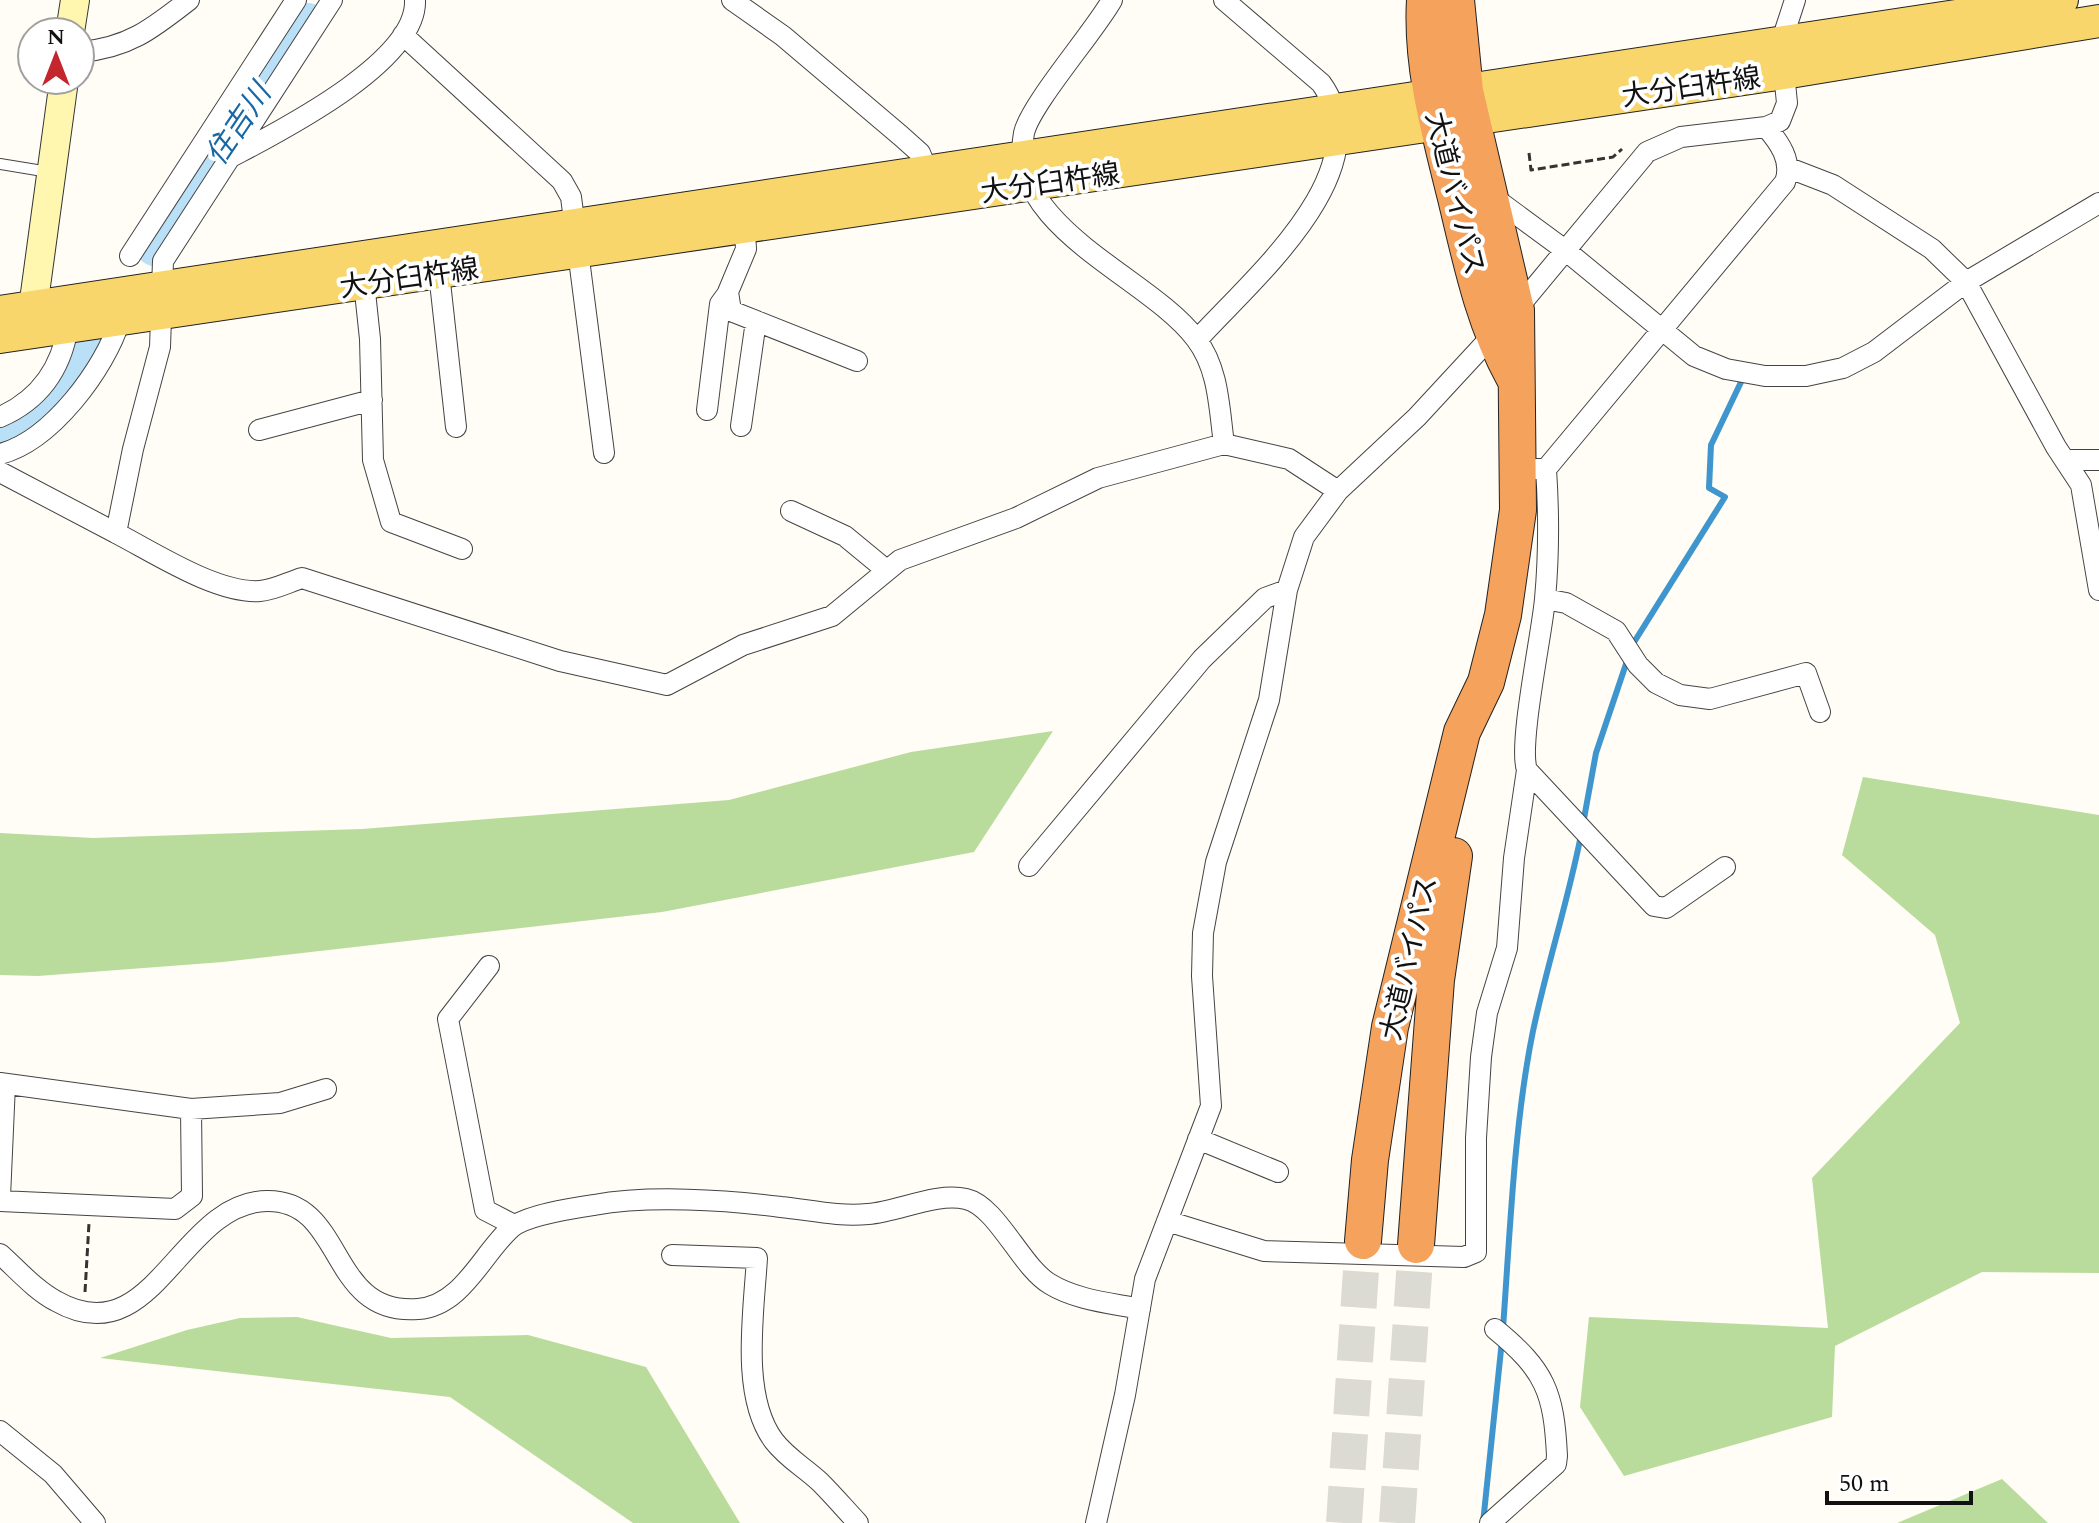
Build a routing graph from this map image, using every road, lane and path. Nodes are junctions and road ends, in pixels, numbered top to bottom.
1 (189, 0) edge
2 (296, 0) edge
3 (332, 0) edge
4 (415, 0) edge
5 (732, 0) edge
6 (1112, 0) edge
7 (1224, 0) edge
8 (1425, 0) edge
9 (1456, 0) edge
10 (1795, 0) edge
11 (2062, 0) edge
12 (2099, 21) edge
13 (403, 35) junction
14 (96, 51) edge
15 (1782, 58) junction
16 (62, 96) edge
17 (1452, 108) junction
18 (1335, 125) junction
19 (1766, 127) junction
20 (228, 159) junction
21 (0, 164) edge
22 (1789, 168) junction
23 (1026, 171) junction
24 (51, 173) junction
25 (932, 185) junction
26 (1491, 194) junction
27 (2099, 203) edge
28 (744, 214) junction
29 (578, 239) junction
30 (1565, 250) junction
31 (130, 256) dead end
32 (437, 260) junction
33 (363, 271) junction
34 (1966, 282) junction
35 (728, 292) junction
36 (162, 301) junction
37 (1516, 310) junction
38 (0, 312) edge
39 (34, 320) junction
40 (120, 320) junction
41 (756, 321) junction
42 (68, 327) junction
43 (1663, 330) junction
44 (0, 337) edge
45 (1491, 337) junction
46 (1197, 340) junction
47 (857, 361) dead end
48 (1515, 380) junction
49 (372, 400) junction
50 (707, 410) dead end
51 (0, 417) edge
52 (741, 426) dead end
53 (456, 427) dead end
54 (259, 430) dead end
55 (1224, 444) junction
56 (604, 453) dead end
57 (0, 454) edge
58 (2066, 460) junction
59 (2099, 460) edge
60 (1532, 469) junction
61 (0, 472) edge
62 (1338, 491) junction
63 (791, 511) dead end
64 (116, 533) junction
65 (462, 549) dead end
66 (885, 569) junction
67 (1287, 590) junction
68 (2099, 590) edge
69 (1545, 599) junction
70 (1486, 682) junction
71 (1820, 712) dead end
72 (1527, 770) junction
73 (1029, 866) dead end
74 (1725, 867) dead end
75 (489, 966) dead end
76 (3, 1083) edge
77 (326, 1089) dead end
78 (191, 1109) junction
79 (1198, 1139) junction
80 (1278, 1172) dead end
81 (0, 1199) edge
82 (90, 1205) junction
83 (1167, 1221) junction
84 (514, 1225) junction
85 (1363, 1241) tunnel mouth
86 (1416, 1245) tunnel mouth
87 (0, 1254) edge
88 (672, 1255) dead end
89 (1140, 1309) junction
90 (84, 1312) junction
91 (1495, 1329) dead end
92 (0, 1431) edge
93 (95, 1523) edge
94 (858, 1523) edge
95 (1096, 1523) edge
96 (1490, 1523) edge

1 - 14 street
2 - 31 street
3 - 20 street
4 - 13 street
5 - 25 street
6 - 23 street
7 - 18 street
8 - 17 highway, 大道バイパス
9 - 17 highway, 大道バイパス
10 - 15 street
11 - 15 main road, 大分臼杵線
12 - 15 main road, 大分臼杵線
13 - 20 street
13 - 29 street
15 - 17 main road, 大分臼杵線
15 - 19 street
16 - 24 street
17 - 18 main road, 大分臼杵線
17 - 26 highway, 大道バイパス
17 - 45 highway, 大道バイパス
18 - 23 main road, 大分臼杵線
18 - 46 street
19 - 22 street
19 - 30 street
20 - 36 street
21 - 24 lane
22 - 34 street
22 - 43 street
23 - 25 main road, 大分臼杵線
23 - 46 street
24 - 39 street
25 - 28 main road, 大分臼杵線
26 - 30 street
26 - 37 highway, 大道バイパス
27 - 34 street
28 - 29 main road, 大分臼杵線
28 - 35 street
29 - 32 main road, 大分臼杵線
29 - 56 street
30 - 37 street
30 - 43 street
32 - 33 main road, 大分臼杵線
32 - 53 street
33 - 36 main road, 大分臼杵線
33 - 49 street
34 - 43 street
34 - 58 street
35 - 41 street
35 - 50 street
36 - 39 main road, 大分臼杵線
36 - 40 main road, 大分臼杵線
36 - 64 street
37 - 45 street
37 - 48 highway, 大道バイパス
38 - 39 main road, 大分臼杵線
39 - 42 main road, 大分臼杵線
39 - 44 main road, 大分臼杵線
40 - 42 main road, 大分臼杵線
40 - 57 street
41 - 47 street
41 - 52 street
42 - 51 street
43 - 60 street
45 - 48 highway, 大道バイパス
45 - 62 street
46 - 55 street
48 - 60 highway, 大道バイパス
49 - 54 street
49 - 65 street
55 - 62 street
55 - 66 street
58 - 59 street
58 - 68 street
60 - 69 street
60 - 70 highway, 大道バイパス
61 - 64 street
62 - 67 street
63 - 66 street
64 - 66 street
67 - 73 street
67 - 79 street
69 - 71 street
69 - 72 street
70 - 85 highway, 大道バイパス
70 - 86 highway, 大道バイパス
72 - 74 street
72 - 83 street
75 - 84 street
76 - 78 street
76 - 81 street
77 - 78 street
78 - 82 street
79 - 80 street
79 - 83 street
81 - 82 street
82 - 90 path
83 - 89 street
84 - 89 street
84 - 90 street
87 - 90 street
88 - 94 street
89 - 95 street
91 - 96 street
92 - 93 street

